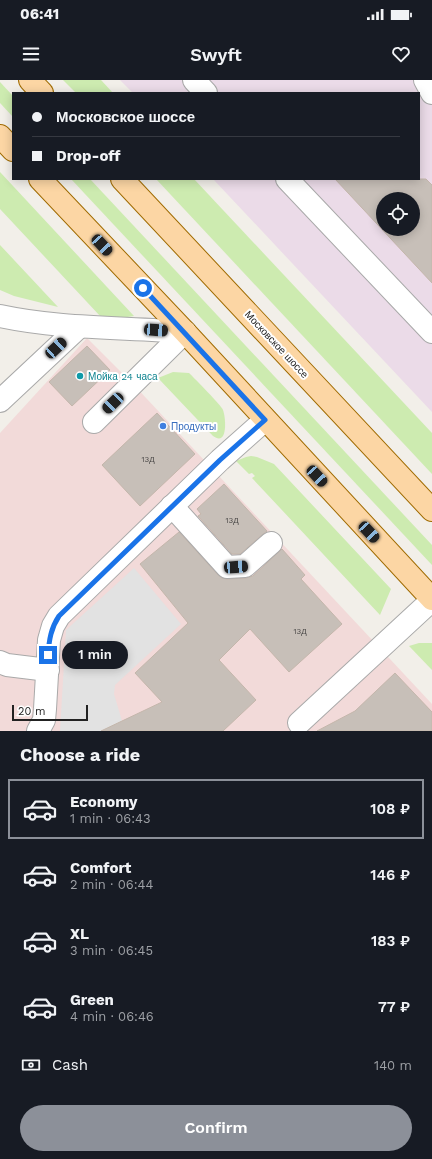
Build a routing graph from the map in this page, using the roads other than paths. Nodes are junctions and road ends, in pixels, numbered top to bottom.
1 (30, 80) edge
2 (194, 80) edge
3 (425, 80) edge
4 (41, 92) edge
5 (205, 92) edge
6 (432, 92) edge
7 (0, 136) edge
8 (12, 149) edge
9 (41, 180) edge
10 (123, 180) edge
11 (288, 180) edge
12 (0, 316) edge
13 (79, 326) junction
14 (185, 332) junction
15 (432, 332) edge
16 (0, 401) edge
17 (265, 420) junction
18 (94, 422) dead end
19 (172, 506) junction
20 (432, 510) edge
21 (271, 543) dead end
22 (432, 599) edge
23 (0, 662) edge
24 (48, 670) junction
25 (299, 723) dead end
26 (39, 731) edge

1 - 4 main road
2 - 5 lane
3 - 6 lane
7 - 8 main road
9 - 14 main road
10 - 20 main road, Московское шоссе
11 - 15 lane
12 - 13 lane
13 - 14 lane
13 - 16 lane
14 - 17 main road
14 - 18 lane
17 - 19 lane
17 - 22 main road
19 - 21 lane
19 - 24 lane
22 - 25 lane
23 - 24 lane
24 - 26 lane

